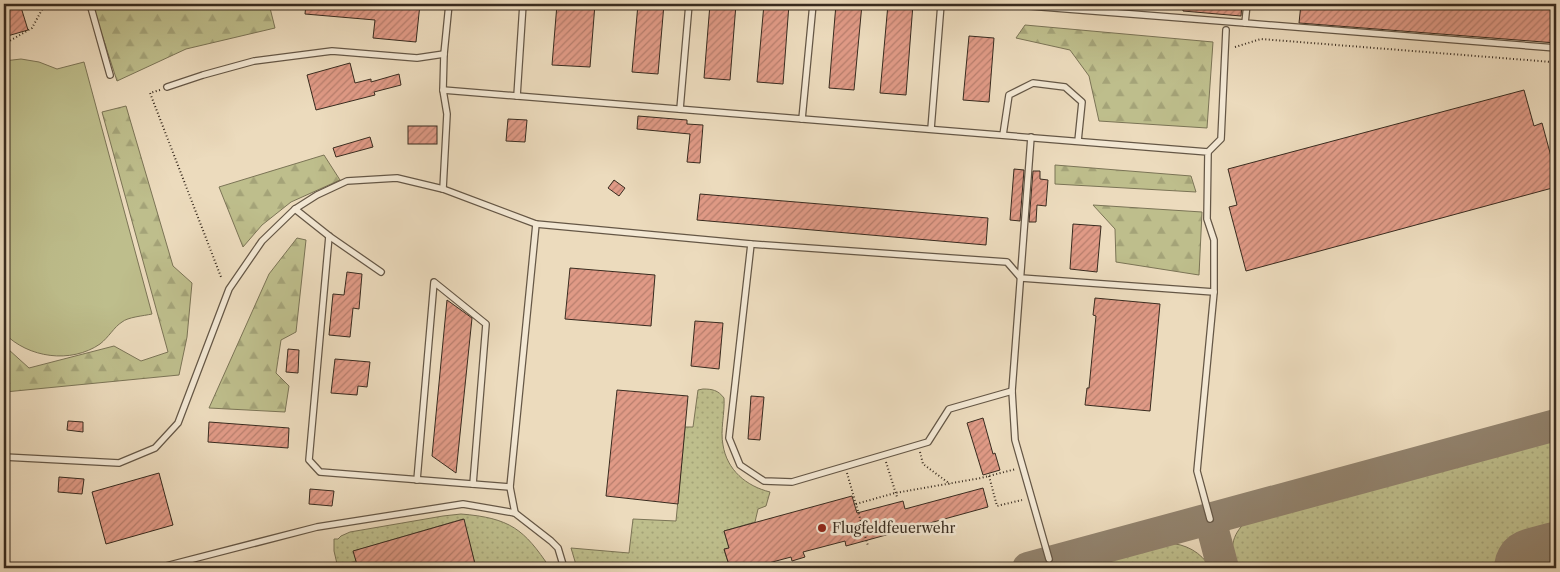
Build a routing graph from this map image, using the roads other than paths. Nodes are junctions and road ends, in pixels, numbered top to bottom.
1 (90, 4) edge
2 (449, 4) edge
3 (523, 4) edge
4 (689, 4) edge
5 (813, 4) edge
6 (941, 4) edge
7 (1005, 4) edge
8 (1247, 4) edge
9 (1245, 22) junction
10 (1226, 30) dead end
11 (1556, 48) edge
12 (444, 54) junction
13 (110, 75) dead end
14 (167, 87) road end
15 (443, 90) junction
16 (518, 96) junction
17 (680, 109) junction
18 (802, 119) junction
19 (931, 129) junction
20 (1003, 135) junction
21 (1032, 137) junction
22 (1078, 141) junction
23 (1208, 152) junction
24 (443, 189) junction
25 (295, 209) junction
26 (536, 224) junction
27 (329, 236) junction
28 (751, 244) junction
29 (381, 272) dead end
30 (1021, 278) junction
31 (1214, 292) junction
32 (1012, 391) junction
33 (4, 456) edge
34 (418, 480) junction
35 (473, 484) junction
36 (510, 487) junction
37 (515, 513) junction
38 (1210, 519) dead end
39 (1049, 559) dead end
40 (158, 568) edge
41 (564, 568) edge

1 - 13 lane
2 - 12 lane
3 - 16 lane
4 - 17 lane
5 - 18 lane
6 - 19 lane
7 - 9 lane
8 - 9 lane
9 - 11 lane
10 - 23 lane
12 - 14 lane
12 - 15 lane
15 - 16 lane
15 - 24 lane
16 - 17 lane
17 - 18 lane
18 - 19 lane
19 - 20 lane
20 - 21 lane
20 - 22 lane
21 - 22 lane
21 - 30 lane
22 - 23 lane
23 - 31 lane
24 - 25 lane
24 - 26 lane
25 - 27 lane
25 - 33 lane
26 - 28 lane
26 - 36 lane
27 - 29 lane
27 - 34 lane
28 - 30 lane
28 - 32 lane
30 - 31 lane
30 - 32 lane
31 - 38 lane
32 - 39 lane
34 - 35 lane
34 - 35 lane
35 - 36 lane
36 - 37 lane
37 - 40 lane
37 - 41 lane

